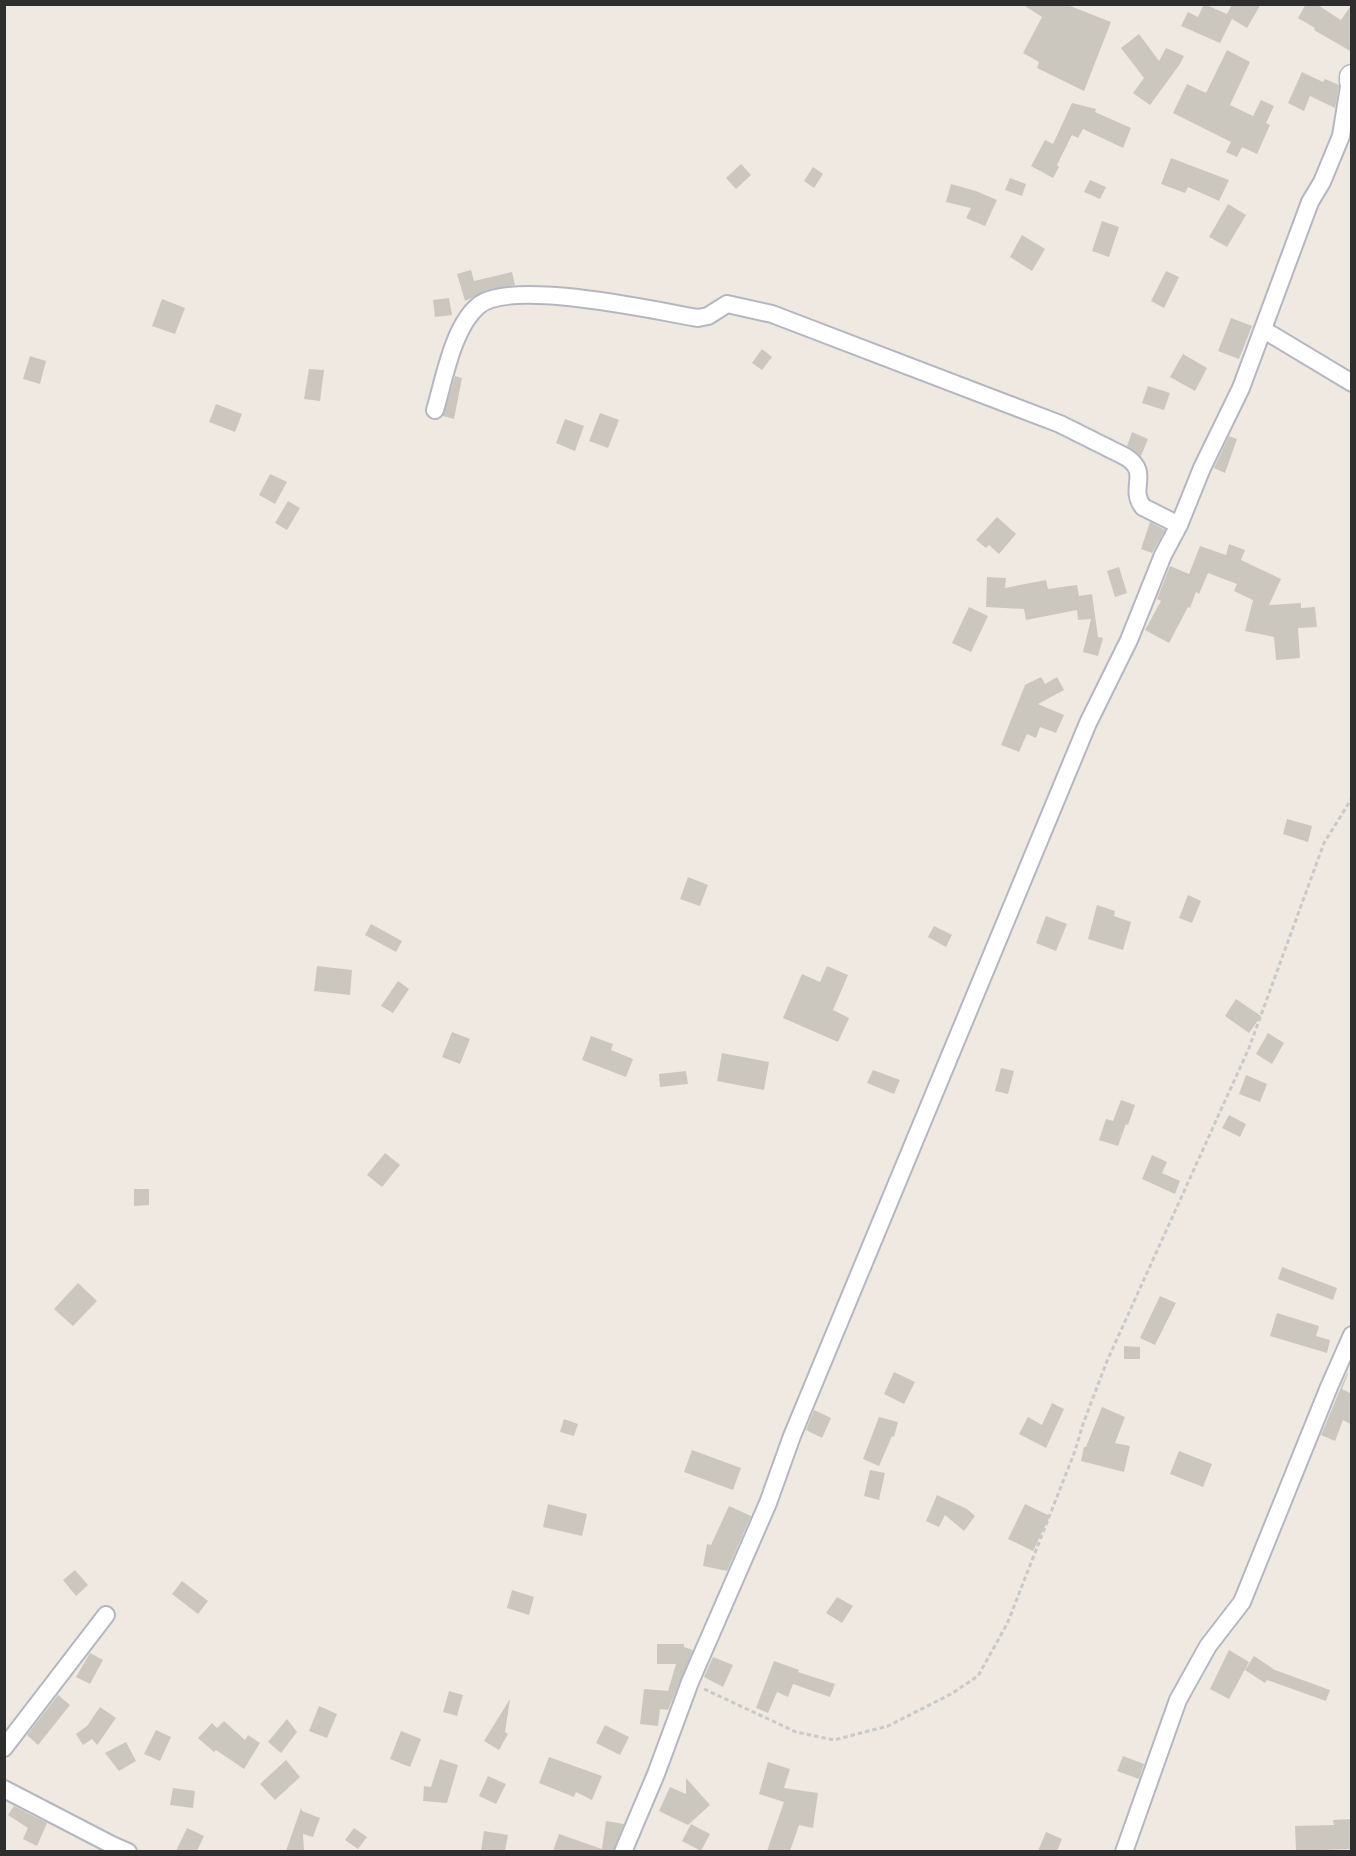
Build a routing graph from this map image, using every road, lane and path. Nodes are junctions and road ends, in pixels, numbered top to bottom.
1 (1351, 79) edge
2 (1264, 330) junction
3 (1352, 383) edge
4 (435, 410) dead end
5 (1179, 525) junction
6 (1352, 798) edge
7 (1352, 1335) edge
8 (106, 1615) dead end
9 (690, 1682) junction
10 (4, 1748) edge
11 (4, 1789) edge
12 (128, 1851) edge
13 (623, 1851) edge
14 (1124, 1851) edge

1 - 2 street
2 - 3 street
2 - 5 street
4 - 5 street
5 - 9 street
6 - 9 path
7 - 14 street
8 - 10 street
9 - 13 street
11 - 12 street

